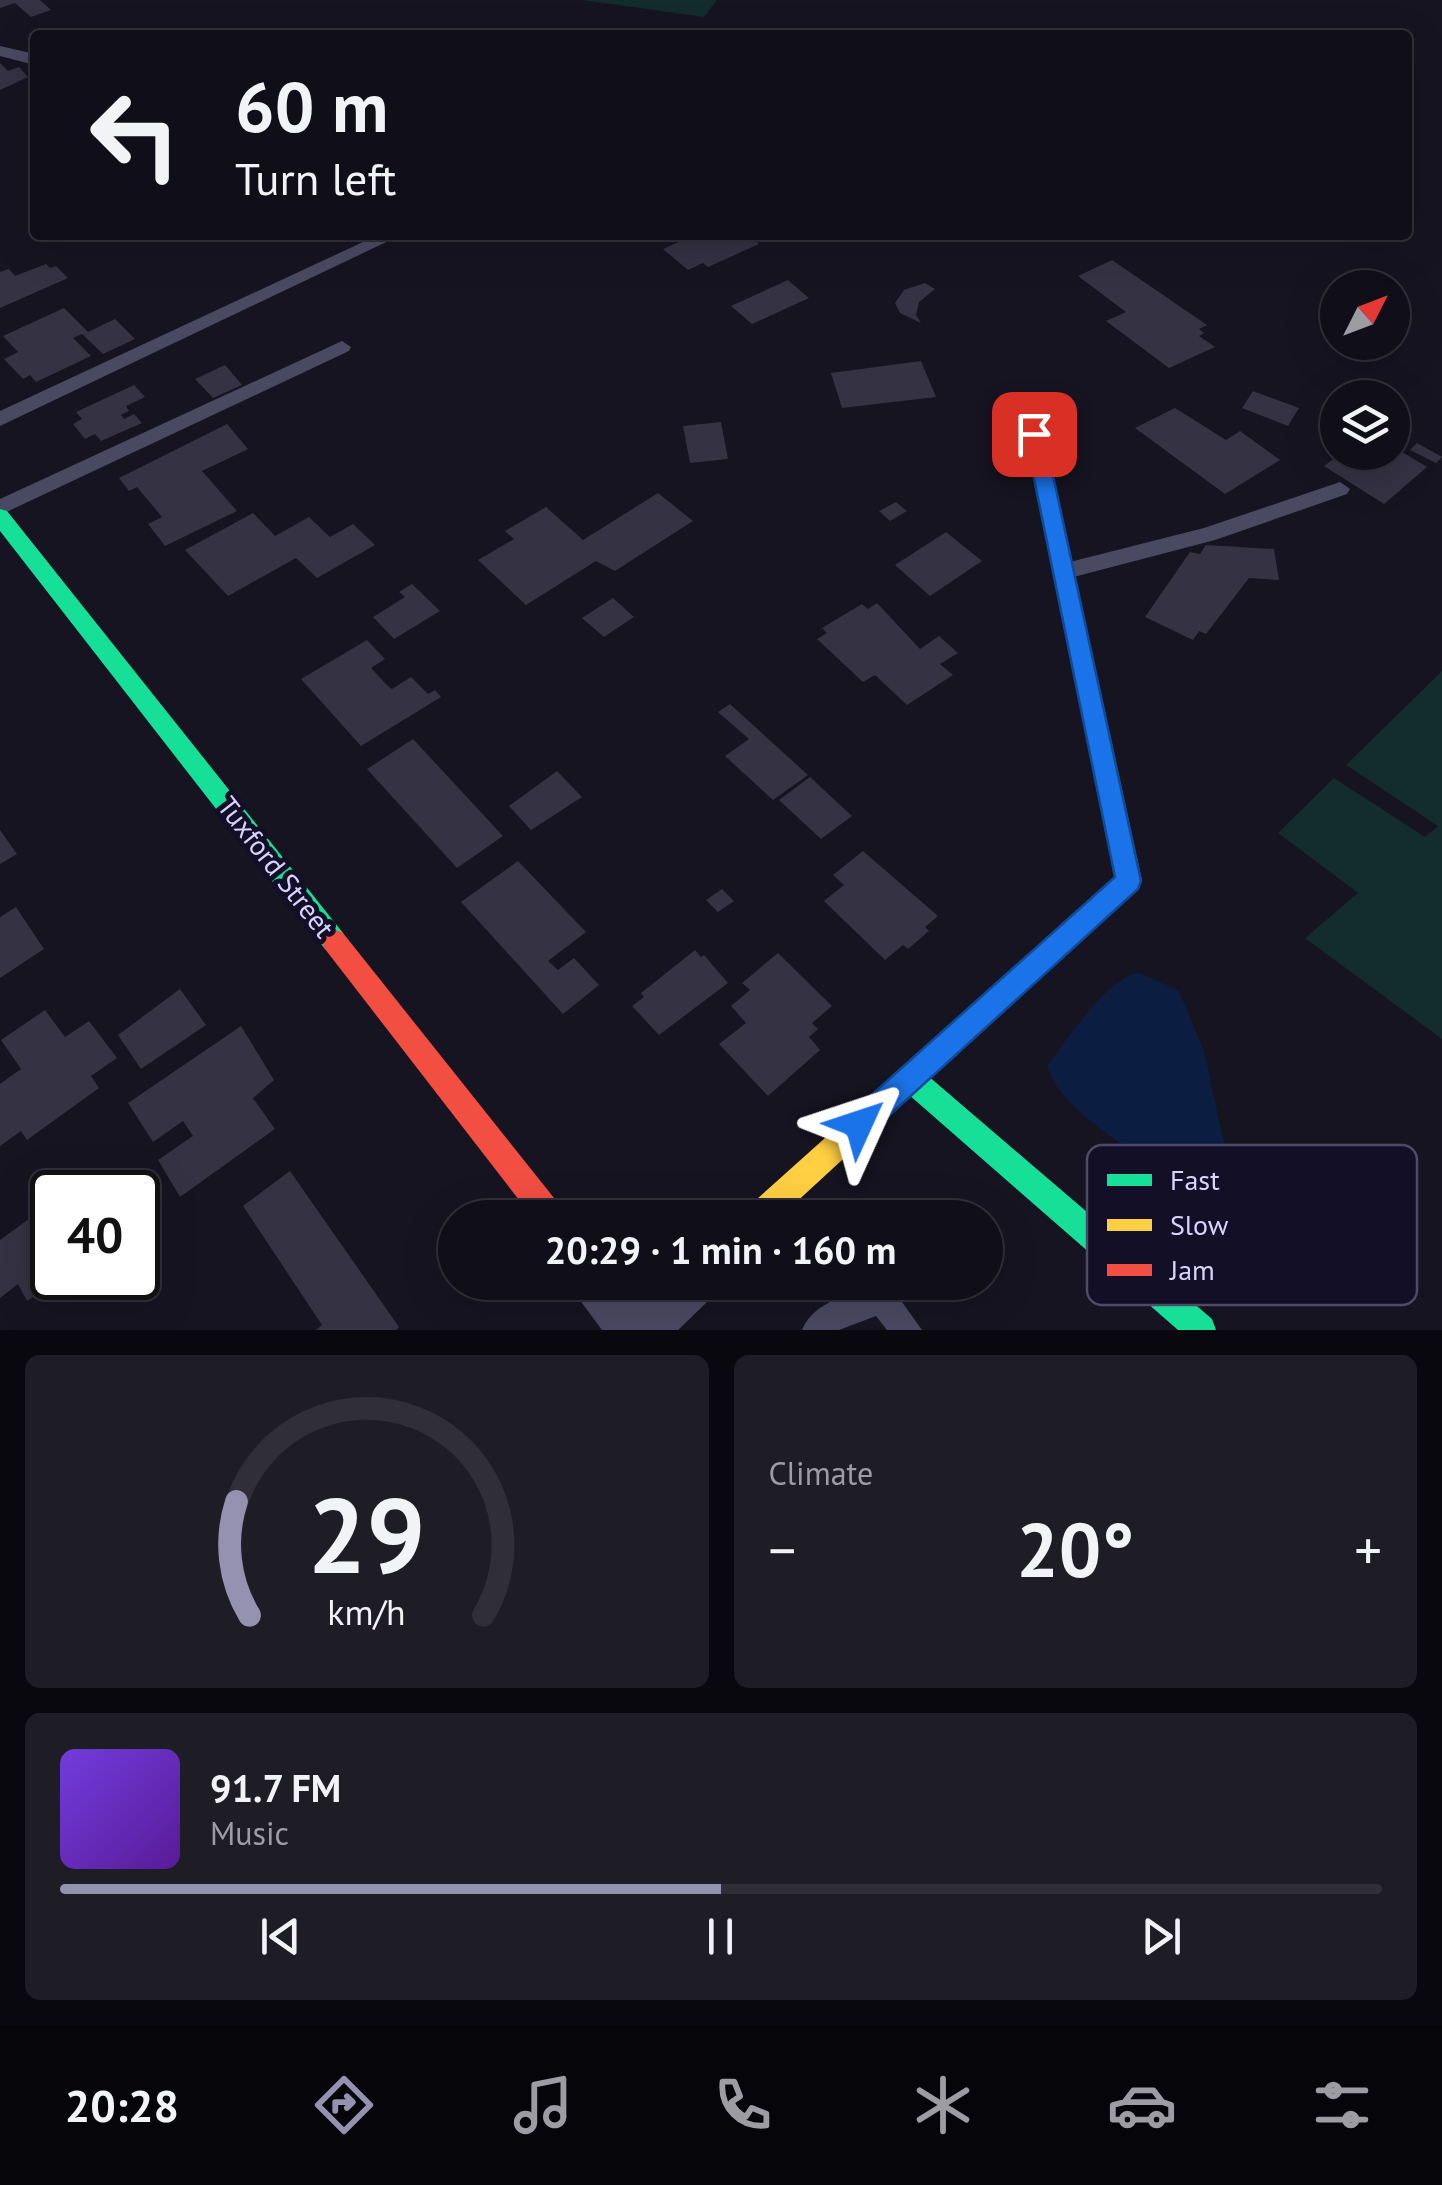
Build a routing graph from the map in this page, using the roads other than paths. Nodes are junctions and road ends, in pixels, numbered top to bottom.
1 (0, 51) edge
2 (30, 58) edge
3 (381, 240) edge
4 (342, 346) dead end
5 (0, 419) edge
6 (1034, 434) dead end
7 (1340, 489) dead end
8 (0, 508) edge
9 (0, 516) edge
10 (1066, 572) junction
11 (910, 1078) junction
12 (538, 1200) edge
13 (776, 1200) edge
14 (1087, 1231) edge
15 (656, 1300) edge
16 (1173, 1305) edge
17 (628, 1317) edge
18 (817, 1330) edge
19 (907, 1330) edge
20 (1202, 1330) edge

1 - 2 lane
3 - 5 lane
4 - 8 lane
6 - 10 street
7 - 10 lane
9 - 12 street, Tuxford Street
10 - 11 street
11 - 13 street
11 - 14 street
15 - 17 street
16 - 20 street
18 - 19 lane

